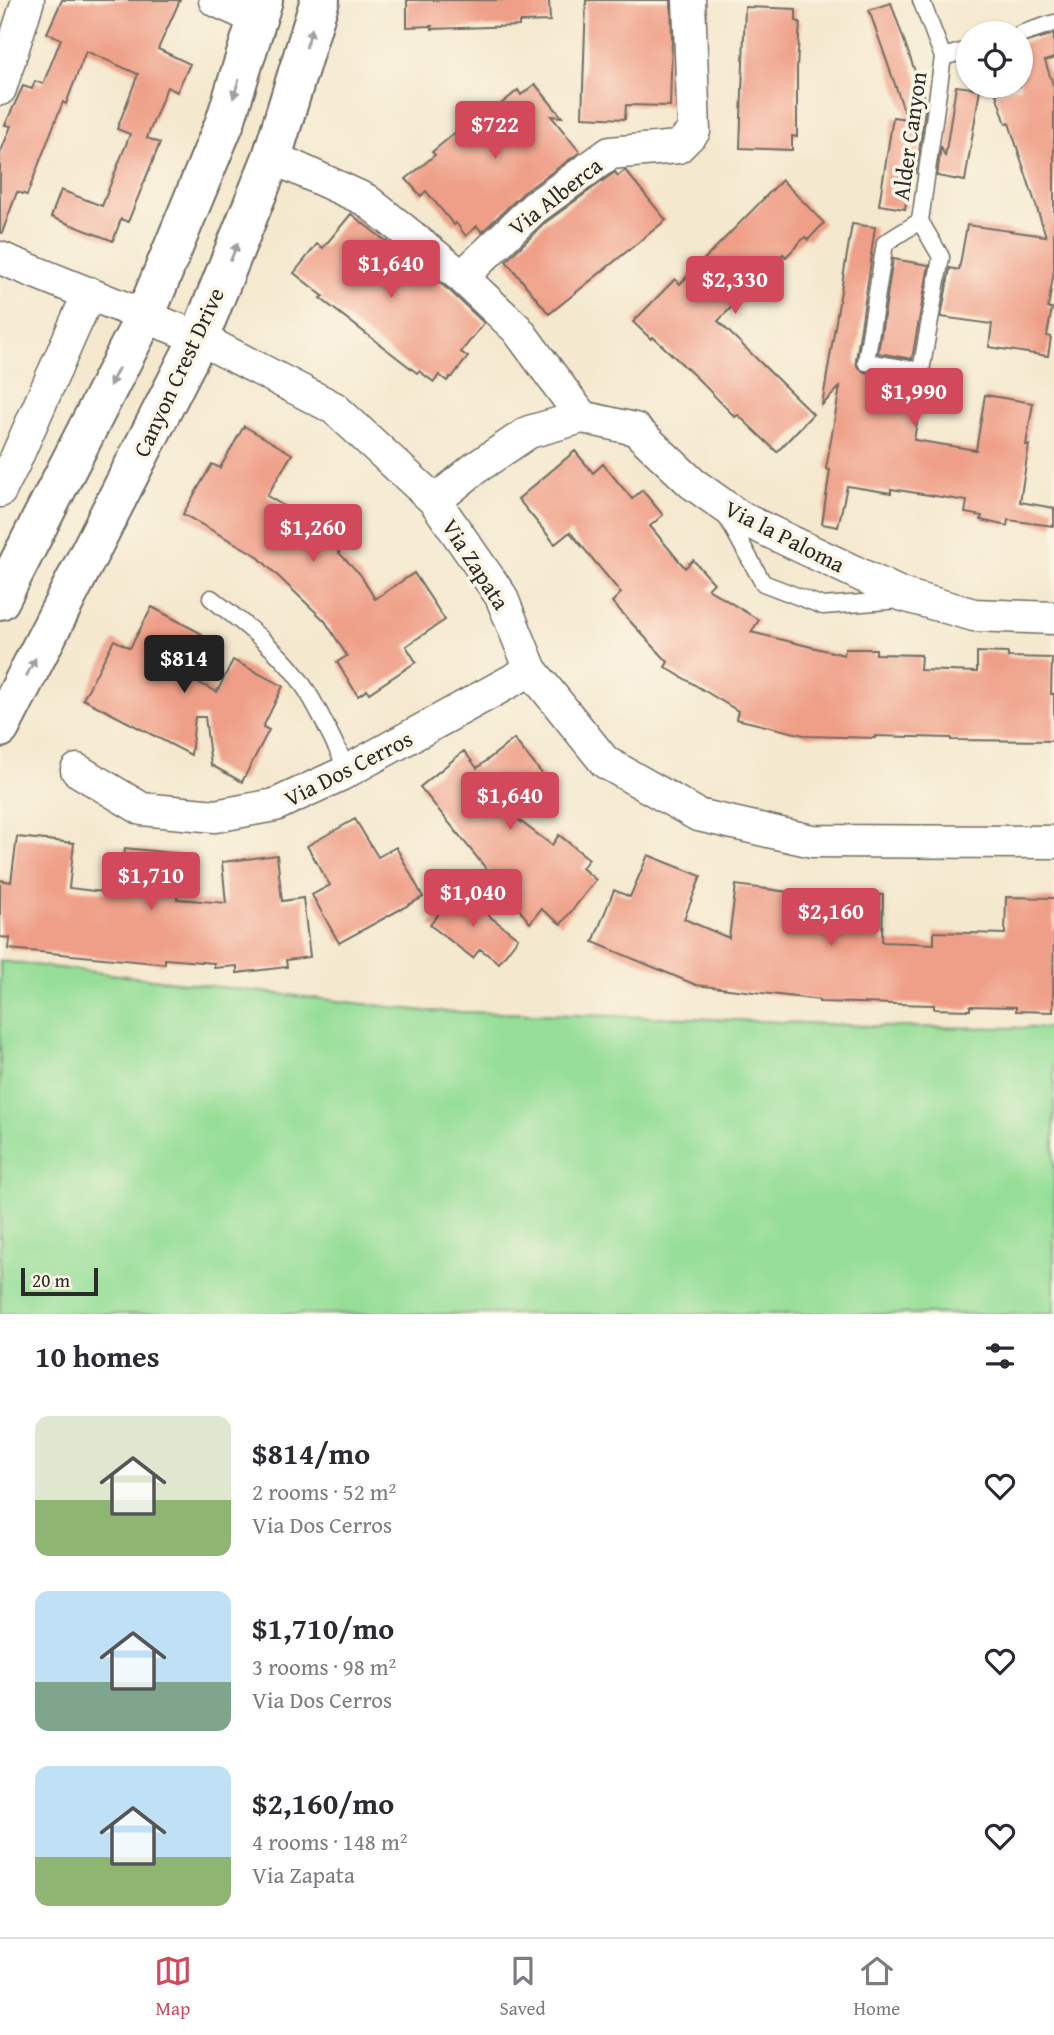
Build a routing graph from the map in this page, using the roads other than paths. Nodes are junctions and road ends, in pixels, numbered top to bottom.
1 (28, 0) edge
2 (215, 0) edge
3 (320, 0) edge
4 (689, 0) edge
5 (921, 0) edge
6 (260, 10) edge
7 (1054, 23) edge
8 (1033, 30) edge
9 (956, 53) edge
10 (943, 57) junction
11 (0, 89) edge
12 (272, 157) junction
13 (920, 220) junction
14 (0, 258) edge
15 (462, 277) junction
16 (89, 293) junction
17 (145, 316) junction
18 (199, 338) junction
19 (582, 417) junction
20 (0, 491) edge
21 (435, 501) junction
22 (718, 502) junction
23 (212, 598) dead end
24 (919, 599) junction
25 (0, 600) edge
26 (1054, 618) edge
27 (531, 670) junction
28 (0, 728) edge
29 (77, 770) dead end
30 (348, 771) junction
31 (1054, 842) edge

1 - 11 street
2 - 6 street
12 -> 3 main road, Canyon Crest Drive
4 - 15 street, Via Alberca
5 - 10 lane, Alder Canyon
6 -> 17 main road
7 - 8 lane
9 - 10 lane, Alder Canyon
10 - 13 lane, Alder Canyon
12 - 15 street
18 -> 12 main road, Canyon Crest Drive
13 - 13 lane, Alder Canyon
14 - 16 street, Via Zapata
15 - 19 street
16 - 17 street, Via Zapata
16 - 20 street
17 - 18 street, Via Zapata
17 -> 25 main road
18 - 21 street, Via Zapata
28 -> 18 main road, Canyon Crest Drive
19 - 21 street, Via la Paloma
19 - 22 street, Via la Paloma
21 - 27 street, Via Zapata
22 - 24 street, Via la Paloma
22 - 24 lane
23 - 30 lane
24 - 26 street, Via la Paloma
27 - 30 street, Via Dos Cerros
27 - 31 street, Via Zapata
29 - 30 street, Via Dos Cerros

